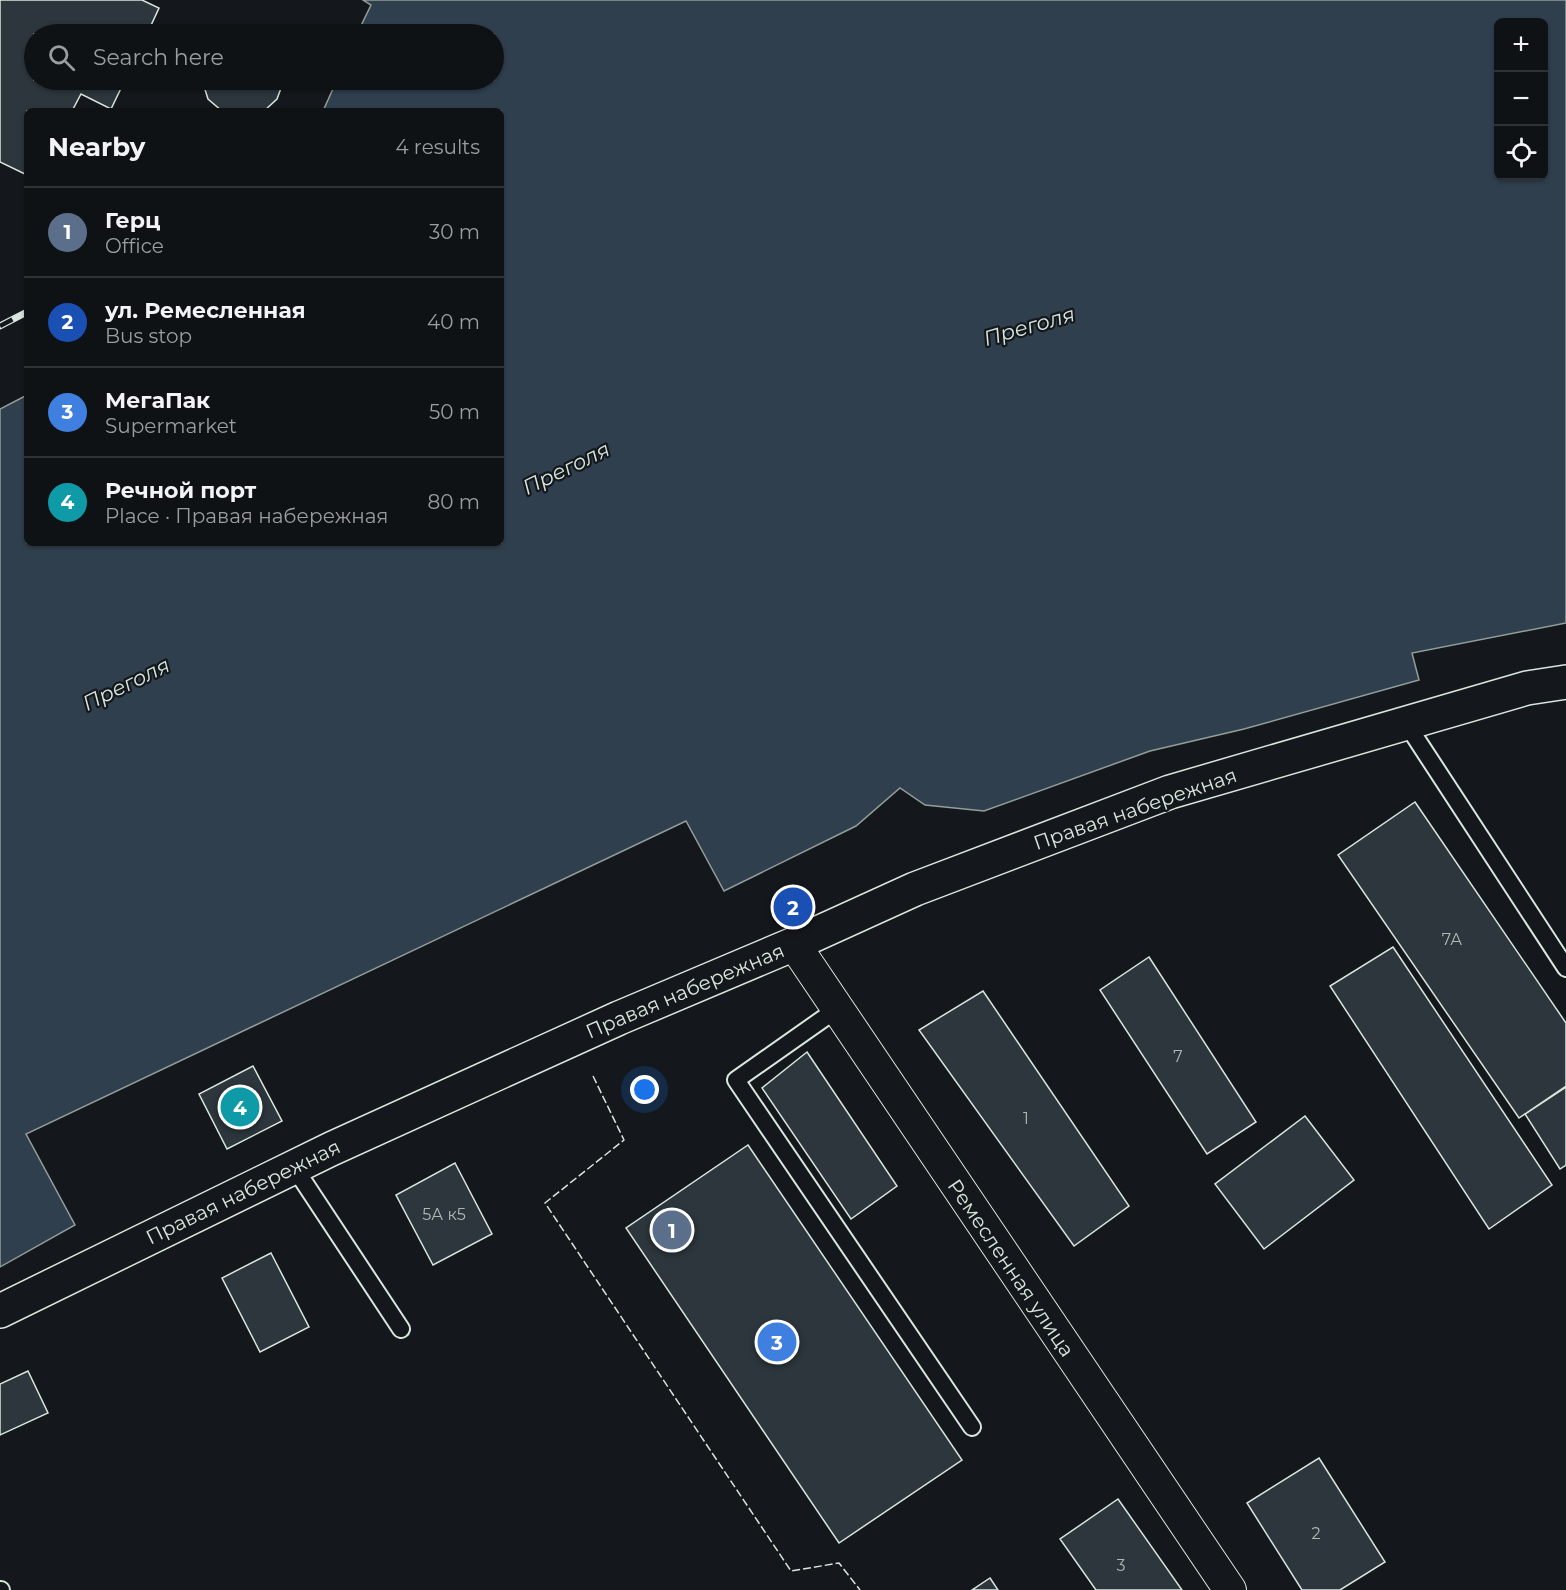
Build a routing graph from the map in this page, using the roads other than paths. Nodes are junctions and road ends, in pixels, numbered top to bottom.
1 (1566, 682) edge
2 (1406, 723) junction
3 (794, 944) junction
4 (1566, 968) edge
5 (837, 1009) junction
6 (294, 1167) junction
7 (0, 1311) edge
8 (401, 1329) dead end
9 (972, 1427) dead end
10 (1230, 1590) edge

1 - 2 main road, Правая набережная
2 - 3 main road, Правая набережная
2 - 4 lane
3 - 5 street, Ремесленная улица
3 - 6 main road, Правая набережная
5 - 9 lane
5 - 10 street, Ремесленная улица
6 - 7 main road, Правая набережная
6 - 8 lane

